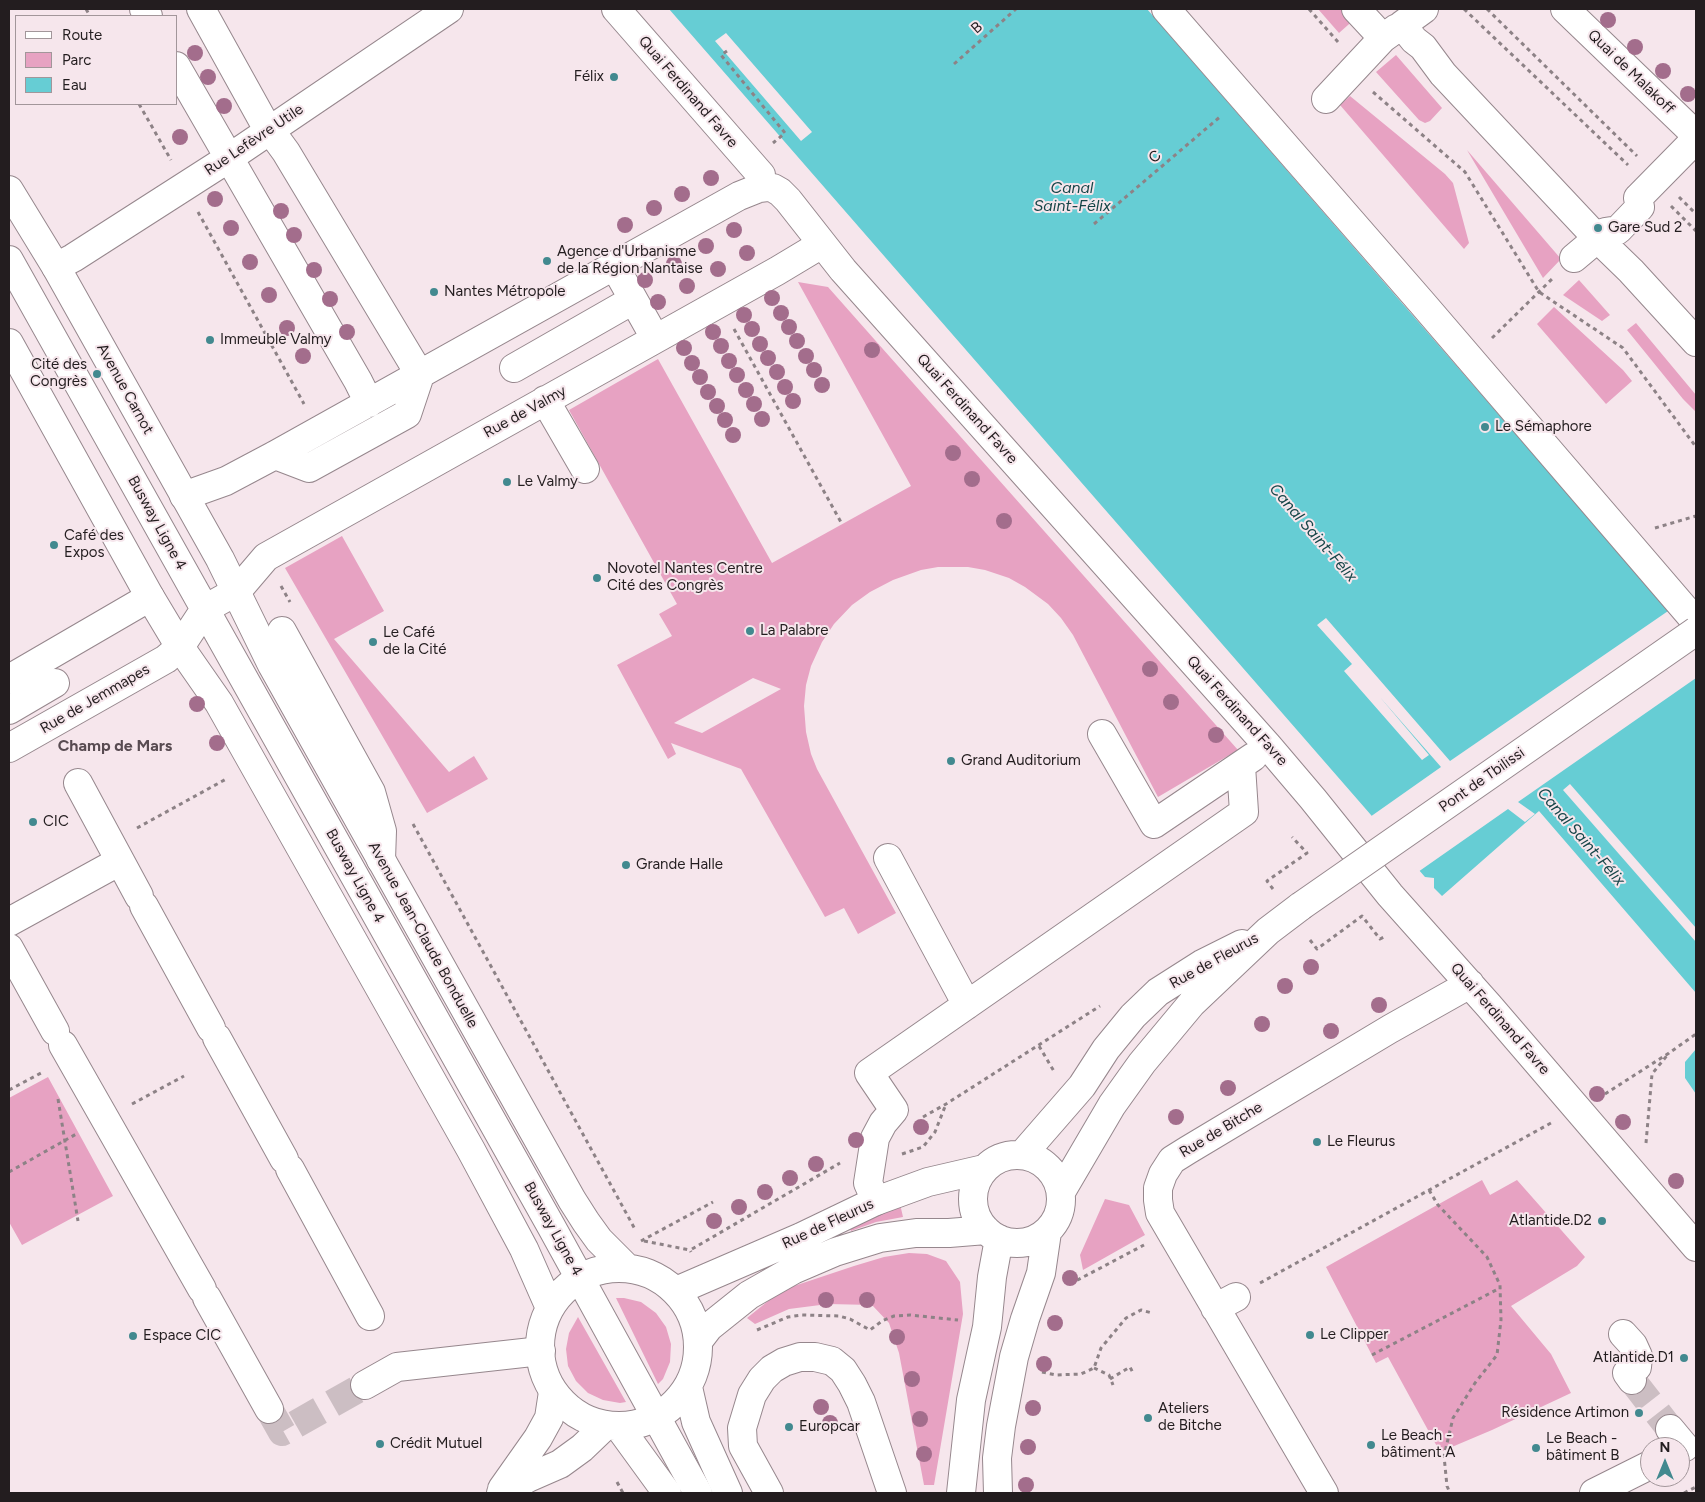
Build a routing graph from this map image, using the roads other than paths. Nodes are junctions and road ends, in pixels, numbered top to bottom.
1 (201, 9) edge
2 (449, 9) edge
3 (616, 9) edge
4 (1166, 9) edge
5 (1356, 9) edge
6 (1565, 9) edge
7 (1409, 18) edge
8 (178, 69) edge
9 (1326, 99) dead end
10 (271, 129) junction
11 (1696, 137) edge
12 (229, 158) junction
13 (764, 181) junction
14 (9, 190) edge
15 (1601, 235) junction
16 (40, 240) junction
17 (822, 244) junction
18 (1574, 258) road end
19 (9, 259) edge
20 (614, 266) junction
21 (56, 267) junction
22 (633, 300) junction
23 (655, 338) junction
24 (1696, 342) edge
25 (9, 343) edge
26 (514, 368) dead end
27 (420, 375) junction
28 (545, 400) junction
29 (369, 403) junction
30 (275, 455) junction
31 (584, 469) dead end
32 (184, 496) junction
33 (237, 591) junction
34 (150, 597) junction
35 (205, 609) junction
36 (288, 618) road end
37 (1696, 622) edge
38 (1696, 631) edge
39 (174, 638) junction
40 (9, 679) edge
41 (55, 683) dead end
42 (9, 710) edge
43 (1102, 734) dead end
44 (1268, 746) junction
45 (9, 748) edge
46 (1242, 766) junction
47 (78, 783) dead end
48 (115, 852) junction
49 (888, 858) dead end
50 (381, 860) junction
51 (9, 922) edge
52 (1268, 931) junction
53 (9, 948) edge
54 (1470, 984) junction
55 (967, 1004) junction
56 (1022, 1155) junction
57 (984, 1169) junction
58 (1061, 1192) junction
59 (876, 1201) junction
60 (1047, 1232) junction
61 (992, 1234) junction
62 (1696, 1247) edge
63 (627, 1268) junction
64 (580, 1278) junction
65 (676, 1291) junction
66 (550, 1308) junction
67 (370, 1316) dead end
68 (1623, 1334) dead end
69 (699, 1340) junction
70 (541, 1350) junction
71 (1632, 1380) dead end
72 (365, 1385) tunnel mouth
73 (688, 1387) junction
74 (553, 1392) junction
75 (269, 1409) tunnel mouth
76 (656, 1418) junction
77 (612, 1427) junction
78 (1640, 1470) edge
79 (500, 1493) edge
80 (666, 1493) edge
81 (698, 1493) edge
82 (728, 1493) edge
83 (769, 1493) edge
84 (892, 1493) edge
85 (961, 1493) edge
86 (998, 1493) edge
87 (1324, 1493) edge
88 (1594, 1493) edge

1 - 10 street
2 - 10 street, Rue Lefèvre Utile
3 - 13 street, Quai Ferdinand Favre
4 - 37 street
5 - 7 street
6 - 11 street, Quai de Malakoff
7 - 9 street
7 - 15 street
8 - 12 street
10 - 12 street, Rue Lefèvre Utile
10 - 27 street
11 - 15 street
12 - 21 street, Rue Lefèvre Utile
12 - 29 street
13 - 17 street, Quai Ferdinand Favre
13 - 20 street
14 - 16 street, Avenue Carnot
15 - 18 street
15 - 24 street
16 - 19 street
16 - 21 street, Avenue Carnot
17 - 23 street, Rue de Valmy
17 - 44 street, Quai Ferdinand Favre
19 - 35 street, Busway Ligne 4
20 - 22 street
20 - 27 street
21 - 32 street, Avenue Carnot
22 - 23 street
22 - 26 street
23 - 28 street, Rue de Valmy
25 - 34 street
27 - 29 street
27 - 30 street
28 - 31 street
28 - 33 street, Rue de Valmy
29 - 30 street
30 - 32 street
32 - 33 street, Avenue Carnot
33 - 35 street
33 - 50 street, Avenue Jean-Claude Bonduelle
34 - 39 street
34 - 40 street
35 - 39 street
35 - 64 street, Busway Ligne 4
36 - 50 street
38 - 52 street, Pont de Tbilissi, bridge
39 - 45 street, Rue de Jemmapes
39 - 66 street
41 - 42 street
43 - 46 street
44 - 46 street
44 - 54 street, Quai Ferdinand Favre
46 - 55 street
47 - 48 street
48 - 51 street
48 - 67 street
49 - 55 street
50 - 63 street, Avenue Jean-Claude Bonduelle
52 - 56 street, Rue de Fleurus
52 - 58 street, Rue de Fleurus
53 - 75 street
54 - 62 street, Quai Ferdinand Favre
54 - 87 street, Rue de Bitche
55 - 59 street
56 - 57 street
56 - 58 street
57 - 59 street, Rue de Fleurus
57 - 61 street
58 - 60 street
59 - 65 street, Rue de Fleurus
60 - 61 street
60 - 86 street
61 - 69 street, Rue de Fleurus
61 - 85 street
63 - 64 street
63 - 65 street
64 - 66 street
64 - 76 street, Busway Ligne 4
65 - 69 street
66 - 70 street
68 - 71 street
69 - 73 street
70 - 72 street
70 - 74 street
73 - 76 street
73 - 82 street
74 - 77 street
74 - 79 street
76 - 77 street
76 - 81 street, Busway Ligne 4
77 - 79 street
77 - 80 street
78 - 88 street
83 - 84 street

